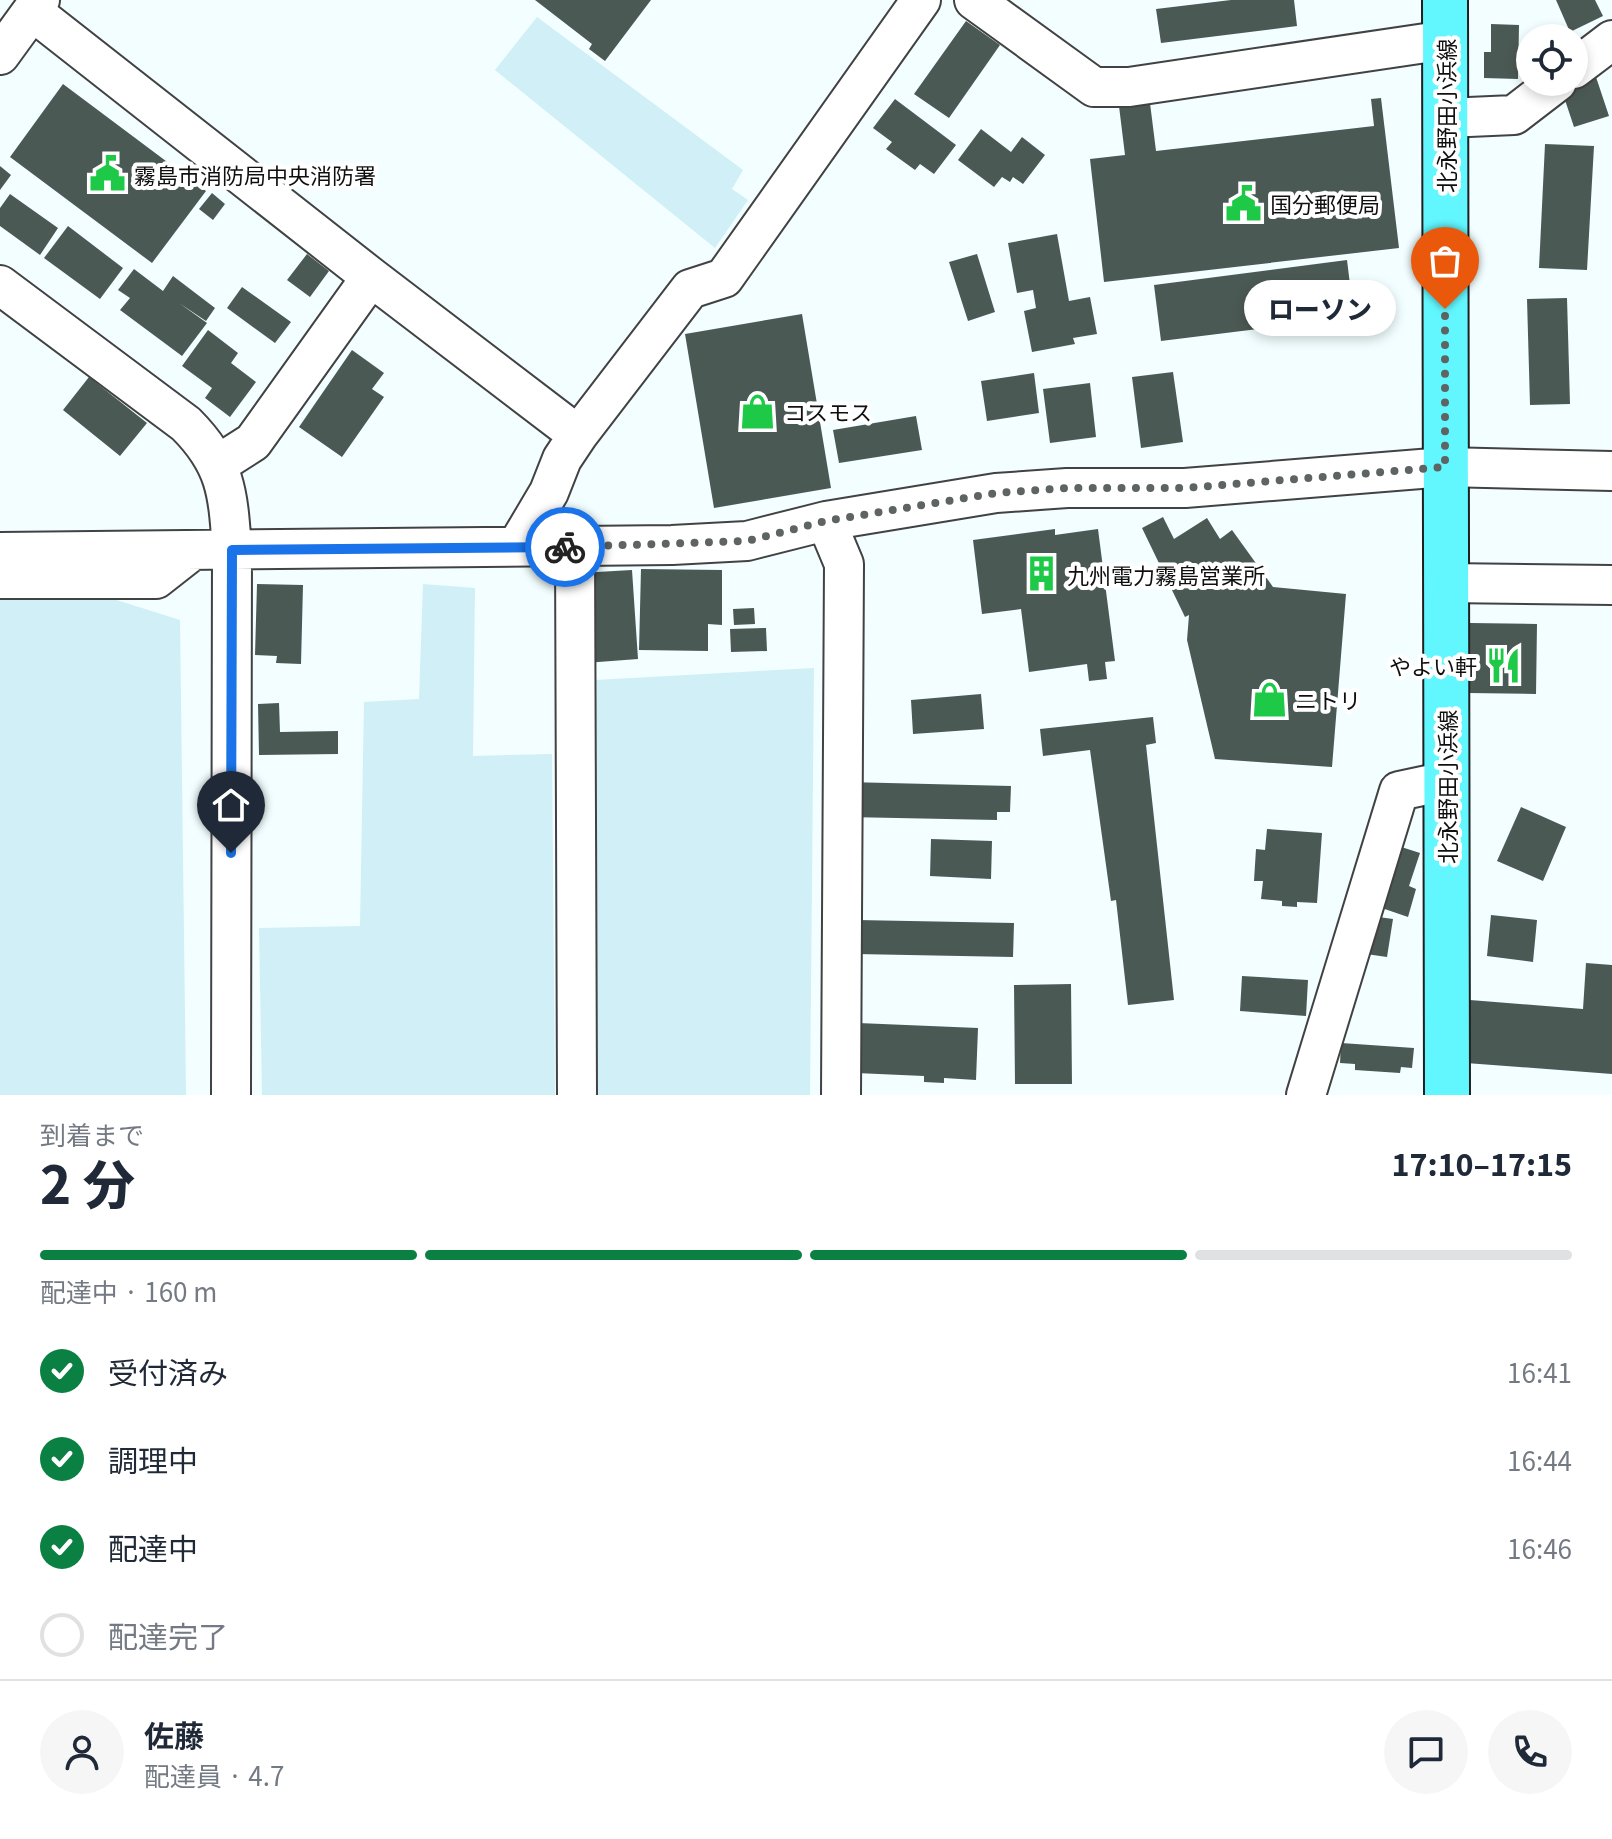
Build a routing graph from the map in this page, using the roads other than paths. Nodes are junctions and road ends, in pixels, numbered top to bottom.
1 (921, 0) edge
2 (974, 0) edge
3 (36, 5) edge
4 (1445, 20) edge
5 (1612, 40) edge
6 (0, 55) edge
7 (1588, 58) edge
8 (1539, 96) edge
9 (1446, 118) junction
10 (371, 277) junction
11 (0, 285) edge
12 (578, 435) junction
13 (217, 465) junction
14 (1445, 467) junction
15 (1612, 471) edge
16 (826, 521) junction
17 (517, 546) junction
18 (575, 547) junction
19 (193, 550) junction
20 (232, 550) junction
21 (0, 552) edge
22 (0, 579) edge
23 (1445, 583) junction
24 (1612, 585) edge
25 (1446, 781) junction
26 (231, 1095) edge
27 (577, 1095) edge
28 (841, 1095) edge
29 (1306, 1095) edge
30 (1447, 1095) edge

1 - 12 street
2 - 4 street
3 - 6 street
3 - 10 street
4 - 9 main road, 北永野田小浜線
5 - 7 street
8 - 9 street
9 - 14 main road, 北永野田小浜線
10 - 12 street
10 - 13 street
11 - 13 street
12 - 17 street
13 - 20 street
14 - 15 street
14 - 16 street
14 - 23 main road, 北永野田小浜線
16 - 18 street
16 - 28 street
17 - 18 street
17 - 20 street
18 - 27 street
19 - 20 street
19 - 21 street
19 - 22 street
20 - 26 street
23 - 24 street
23 - 25 main road, 北永野田小浜線
25 - 29 street
25 - 30 main road, 北永野田小浜線

